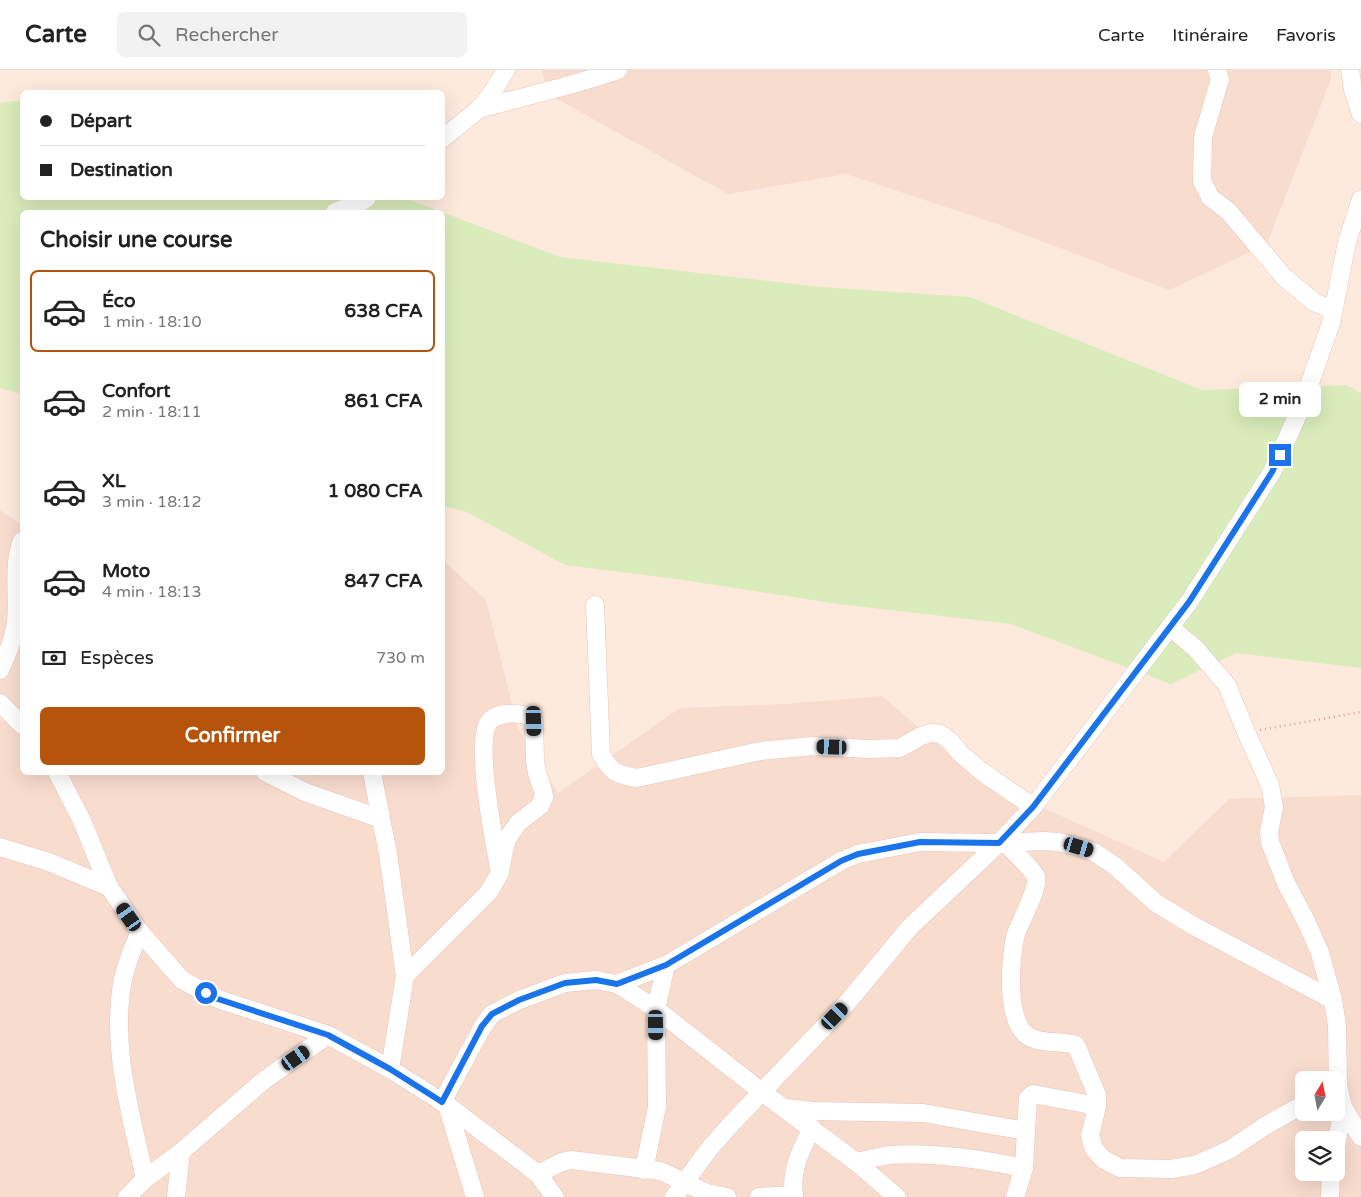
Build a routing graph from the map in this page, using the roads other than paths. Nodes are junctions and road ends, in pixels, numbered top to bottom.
1 (506, 70) edge
2 (618, 70) edge
3 (1217, 70) edge
4 (1350, 70) edge
5 (479, 109) junction
6 (1361, 114) edge
7 (445, 137) edge
8 (1361, 199) edge
9 (364, 200) edge
10 (340, 210) edge
11 (1333, 310) junction
12 (20, 547) edge
13 (16, 560) junction
14 (20, 575) edge
15 (595, 606) dead end
16 (1170, 627) junction
17 (0, 670) edge
18 (0, 703) edge
19 (20, 723) edge
20 (59, 775) edge
21 (271, 775) edge
22 (373, 775) edge
23 (1033, 807) junction
24 (380, 819) junction
25 (1002, 843) junction
26 (0, 847) edge
27 (500, 873) junction
28 (109, 888) junction
29 (140, 932) junction
30 (666, 965) junction
31 (405, 976) junction
32 (617, 984) junction
33 (1333, 1000) junction
34 (656, 1009) junction
35 (328, 1035) junction
36 (390, 1069) junction
37 (1337, 1071) edge
38 (762, 1092) junction
39 (445, 1103) junction
40 (1097, 1106) junction
41 (784, 1108) junction
42 (1295, 1109) edge
43 (1345, 1110) edge
44 (812, 1128) junction
45 (1026, 1131) junction
46 (1361, 1137) edge
47 (181, 1152) junction
48 (856, 1162) junction
49 (1024, 1168) junction
50 (644, 1170) junction
51 (538, 1174) junction
52 (145, 1179) junction
53 (1331, 1181) edge
54 (685, 1182) junction
55 (794, 1196) edge
56 (127, 1197) edge
57 (176, 1197) edge
58 (475, 1197) edge
59 (555, 1197) edge
60 (674, 1197) edge
61 (727, 1197) edge
62 (760, 1197) edge
63 (897, 1197) edge
64 (1014, 1197) edge
65 (1330, 1197) edge

1 - 5 street
2 - 5 street
3 - 11 street
4 - 6 street
5 - 7 street
8 - 11 street
9 - 10 street
11 - 16 street
12 - 13 street
13 - 14 street
13 - 17 street
15 - 23 street
16 - 23 street
16 - 33 street
18 - 19 street
20 - 28 street
21 - 24 street
22 - 24 street
23 - 25 street
24 - 31 street
25 - 30 street
25 - 33 street
25 - 38 street
25 - 40 street
26 - 28 street
27 - 27 street
27 - 31 street
28 - 29 street
29 - 35 street
29 - 52 street
30 - 32 street
30 - 34 street
31 - 36 street
32 - 34 street
32 - 39 street
33 - 37 street
34 - 38 street
34 - 50 street
35 - 36 street
35 - 47 street
36 - 39 street
38 - 41 street
38 - 54 street
39 - 51 street
39 - 58 street
40 - 42 street
40 - 45 street
41 - 44 street
41 - 45 street
43 - 46 street
44 - 48 street
44 - 55 street
45 - 49 street
47 - 52 street
47 - 57 street
48 - 49 street
48 - 63 street
49 - 64 street
50 - 51 street
50 - 54 street
51 - 59 street
52 - 56 street
53 - 65 street
54 - 60 street
54 - 61 street
55 - 62 street

